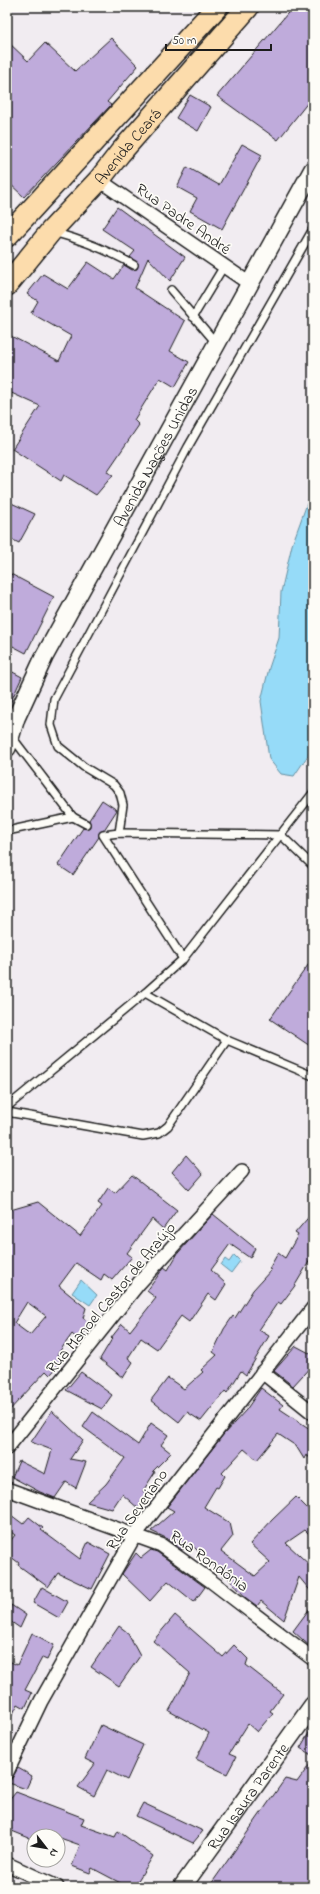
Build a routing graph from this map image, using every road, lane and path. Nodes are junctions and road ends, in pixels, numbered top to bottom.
1 (217, 7) edge
2 (248, 7) edge
3 (126, 106) junction
4 (120, 153) junction
5 (313, 168) edge
6 (62, 174) junction
7 (99, 180) junction
8 (313, 229) edge
9 (51, 231) junction
10 (7, 236) edge
11 (134, 265) dead end
12 (224, 266) junction
13 (250, 284) junction
14 (7, 285) edge
15 (171, 290) dead end
16 (193, 317) junction
17 (217, 344) junction
18 (9, 742) edge
19 (313, 793) edge
20 (73, 817) junction
21 (86, 824) dead end
22 (7, 831) edge
23 (119, 833) junction
24 (281, 834) junction
25 (313, 866) edge
26 (183, 959) junction
27 (146, 993) junction
28 (227, 1040) junction
29 (313, 1076) edge
30 (7, 1107) edge
31 (7, 1112) edge
32 (242, 1171) dead end
33 (313, 1308) edge
34 (262, 1372) junction
35 (313, 1413) edge
36 (7, 1448) edge
37 (7, 1489) edge
38 (135, 1535) junction
39 (313, 1658) edge
40 (313, 1705) edge
41 (7, 1772) edge
42 (7, 1864) edge
43 (57, 1887) edge
44 (182, 1887) edge

1 - 3 main road, Avenida Ceará
2 - 4 main road, Avenida Ceará
3 - 4 main road
3 - 6 main road, Avenida Ceará
4 - 7 main road, Avenida Ceará
5 - 13 street, Avenida Nações Unidas
6 - 9 main road
6 - 10 main road, Avenida Ceará
7 - 9 main road, Avenida Ceará
7 - 12 street, Rua Padre André
8 - 23 lane
9 - 11 lane
9 - 14 main road, Avenida Ceará
12 - 13 street, Rua Padre André
12 - 16 lane
13 - 17 street, Avenida Nações Unidas
15 - 16 lane
16 - 17 lane
17 - 18 street, Avenida Nações Unidas
18 - 20 lane
19 - 24 lane
20 - 21 lane
20 - 22 lane
23 - 24 lane
23 - 26 lane
24 - 25 lane
24 - 26 lane
26 - 27 lane
27 - 28 lane
27 - 30 lane
28 - 29 lane
28 - 31 lane
32 - 36 street, Rua Manoel Castor de Araújo
33 - 34 street, Rua Severiano
34 - 35 street
34 - 38 street, Rua Severiano
37 - 38 street, Rua Rondônia
38 - 39 street, Rua Rondônia
38 - 41 street, Rua Severiano
40 - 44 street, Rua Isaura Parente
42 - 43 street

